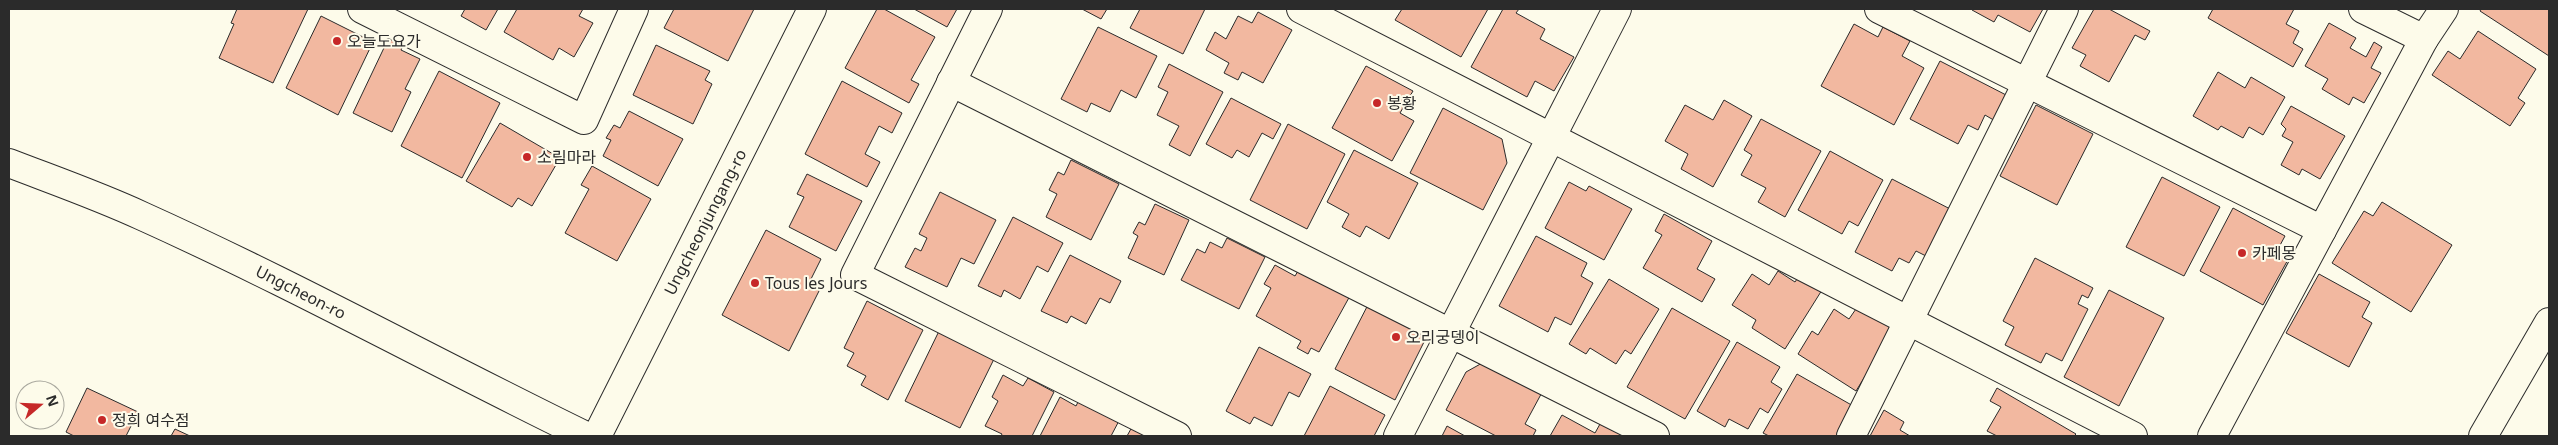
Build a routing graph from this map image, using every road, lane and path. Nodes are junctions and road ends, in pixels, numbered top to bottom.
1 (362, 9) edge
2 (634, 9) edge
3 (812, 9) edge
4 (988, 9) edge
5 (1301, 9) edge
6 (1617, 9) edge
7 (1879, 9) edge
8 (2064, 9) edge
9 (2364, 9) edge
10 (2444, 9) edge
11 (2424, 39) junction
12 (951, 82) junction
13 (2027, 83) junction
14 (1551, 137) junction
15 (9, 163) edge
16 (2322, 230) junction
17 (1908, 321) junction
18 (2549, 322) edge
19 (1451, 333) junction
20 (586, 436) edge
21 (597, 436) edge
22 (1177, 436) edge
23 (1398, 436) edge
24 (1655, 436) edge
25 (1851, 436) edge
26 (2133, 436) edge
27 (2212, 436) edge
28 (2483, 436) edge

1 - 2 street
3 - 21 street, Ungcheonjungang-ro
4 - 12 street
5 - 14 street
6 - 14 street
7 - 13 street
8 - 13 street
9 - 11 street
10 - 11 street
11 - 16 street
12 - 19 street
12 - 22 street
13 - 16 street
13 - 17 street
14 - 17 street
14 - 19 street
15 - 20 street, Ungcheon-ro
16 - 27 street
17 - 25 street
17 - 26 street
18 - 28 street
19 - 23 street
19 - 24 street

